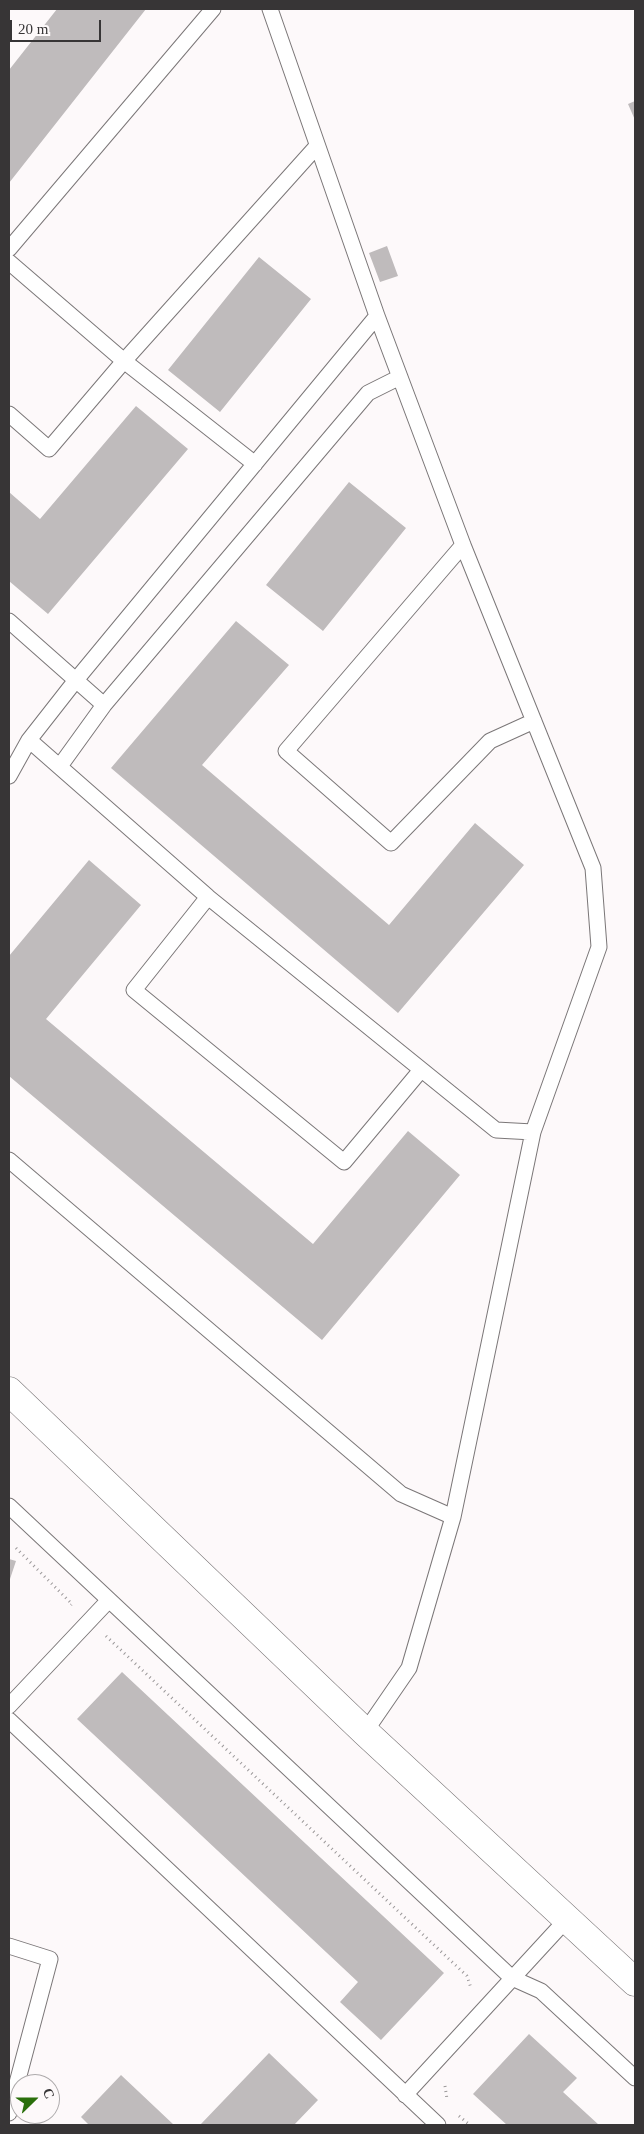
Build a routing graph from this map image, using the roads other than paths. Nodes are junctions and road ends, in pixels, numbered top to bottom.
1 (213, 9) edge
2 (270, 9) edge
3 (317, 146) junction
4 (9, 249) edge
5 (9, 262) edge
6 (377, 316) junction
7 (124, 361) junction
8 (400, 377) junction
9 (9, 414) edge
10 (255, 464) junction
11 (463, 544) junction
12 (9, 621) edge
13 (76, 680) junction
14 (104, 705) junction
15 (534, 721) junction
16 (29, 740) junction
17 (60, 766) junction
18 (9, 776) edge
19 (208, 897) junction
20 (420, 1070) junction
21 (533, 1132) junction
22 (9, 1160) edge
23 (9, 1391) edge
24 (9, 1506) edge
25 (453, 1517) junction
26 (109, 1600) junction
27 (9, 1706) edge
28 (9, 1720) edge
29 (365, 1732) junction
30 (568, 1919) junction
31 (9, 1946) edge
32 (512, 1978) junction
33 (635, 1982) edge
34 (635, 2078) edge
35 (405, 2095) junction
36 (9, 2113) edge
37 (438, 2125) edge

1 - 4 lane
2 - 3 lane
3 - 6 lane
3 - 7 lane
5 - 7 lane
6 - 8 lane
6 - 10 lane
7 - 9 lane
7 - 10 lane
8 - 11 lane
8 - 14 lane
10 - 13 lane
11 - 15 lane
11 - 15 lane
12 - 13 lane
13 - 14 lane
13 - 16 lane
14 - 17 lane
15 - 21 lane
16 - 17 lane
16 - 18 lane
17 - 19 lane
19 - 20 lane
19 - 20 lane
20 - 21 lane
21 - 25 lane
22 - 25 lane
23 - 29 street
24 - 26 lane
25 - 29 lane
26 - 27 lane
26 - 32 lane
28 - 35 lane
29 - 30 street
30 - 32 lane
30 - 33 street
31 - 36 lane
32 - 34 lane
32 - 35 lane
35 - 37 lane

